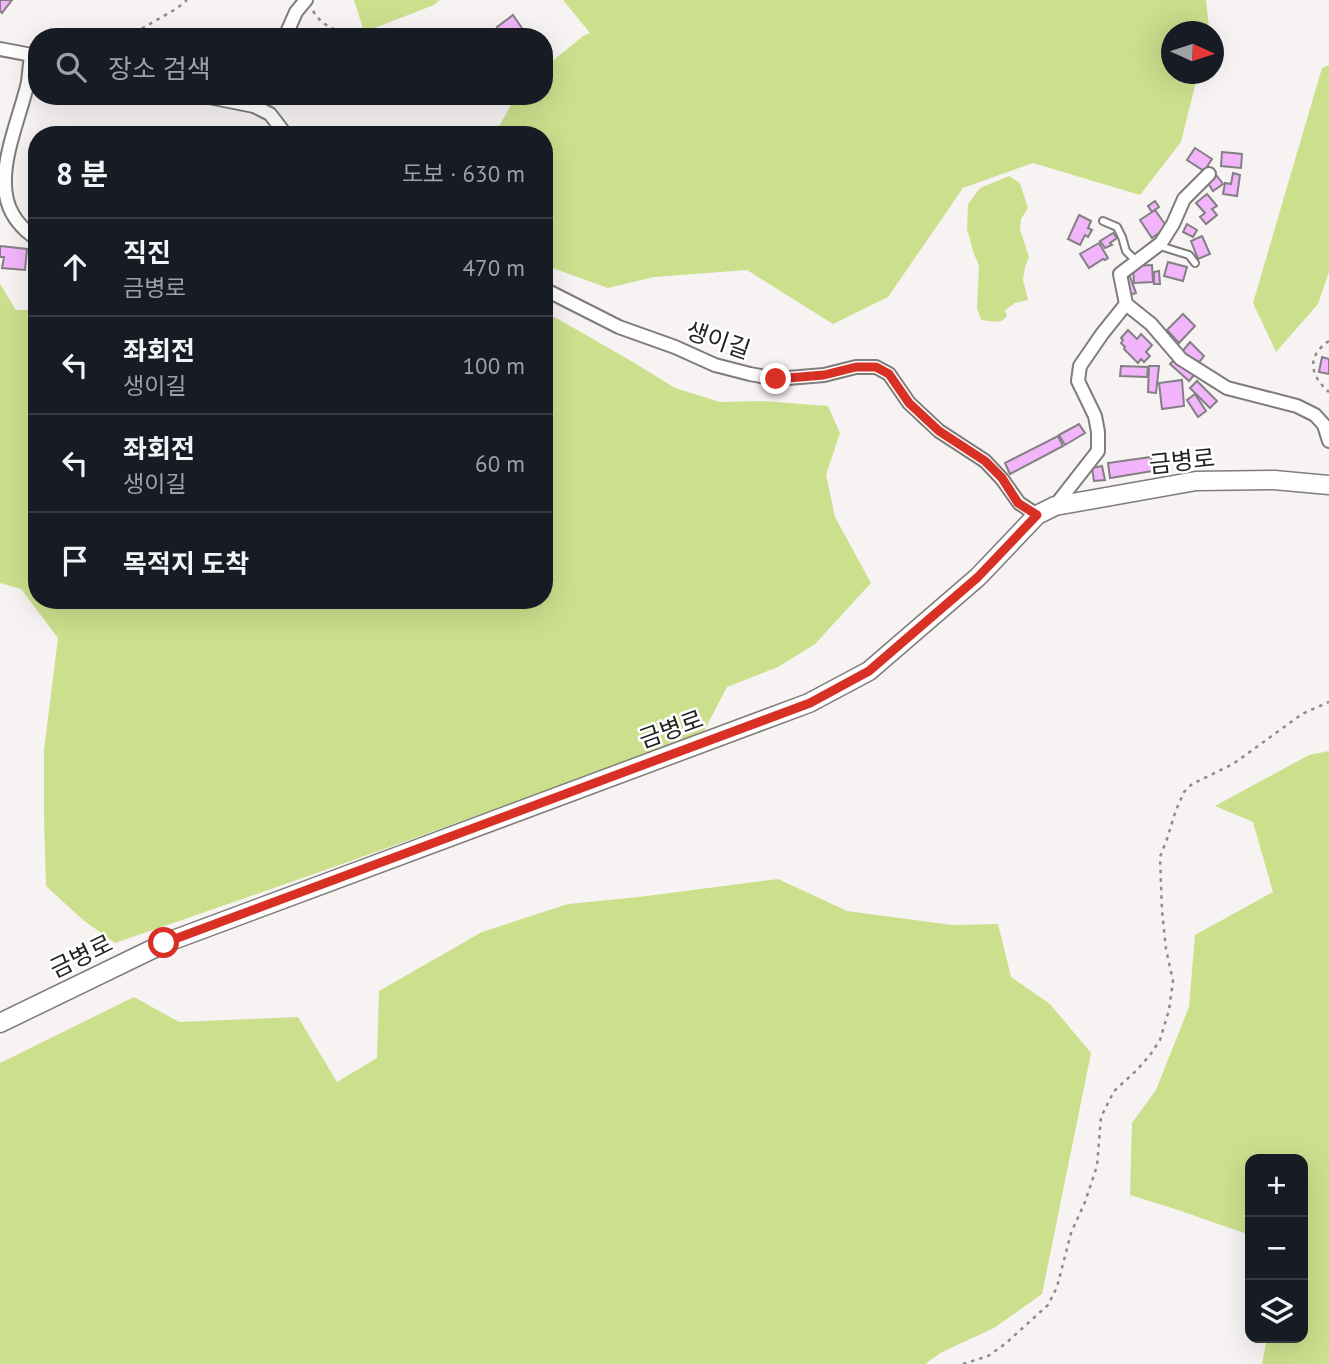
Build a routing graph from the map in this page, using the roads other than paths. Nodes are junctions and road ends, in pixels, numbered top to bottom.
1 (305, 0) edge
2 (289, 28) edge
3 (0, 48) edge
4 (28, 54) edge
5 (28, 81) edge
6 (261, 105) edge
7 (276, 126) edge
8 (1209, 174) dead end
9 (1103, 221) dead end
10 (28, 233) edge
11 (1158, 245) junction
12 (1136, 261) junction
13 (1195, 263) dead end
14 (553, 294) edge
15 (1126, 304) junction
16 (1329, 441) edge
17 (1329, 485) edge
18 (1055, 506) junction
19 (1037, 515) junction
20 (0, 1023) edge

1 - 2 street
3 - 4 street
5 - 10 street
6 - 7 street
8 - 11 street
9 - 12 lane
11 - 12 street
11 - 13 lane
12 - 15 street
14 - 19 street, 생이길
15 - 16 street
15 - 18 street
17 - 18 street, 금병로
18 - 19 street, 금병로
19 - 20 street, 금병로

